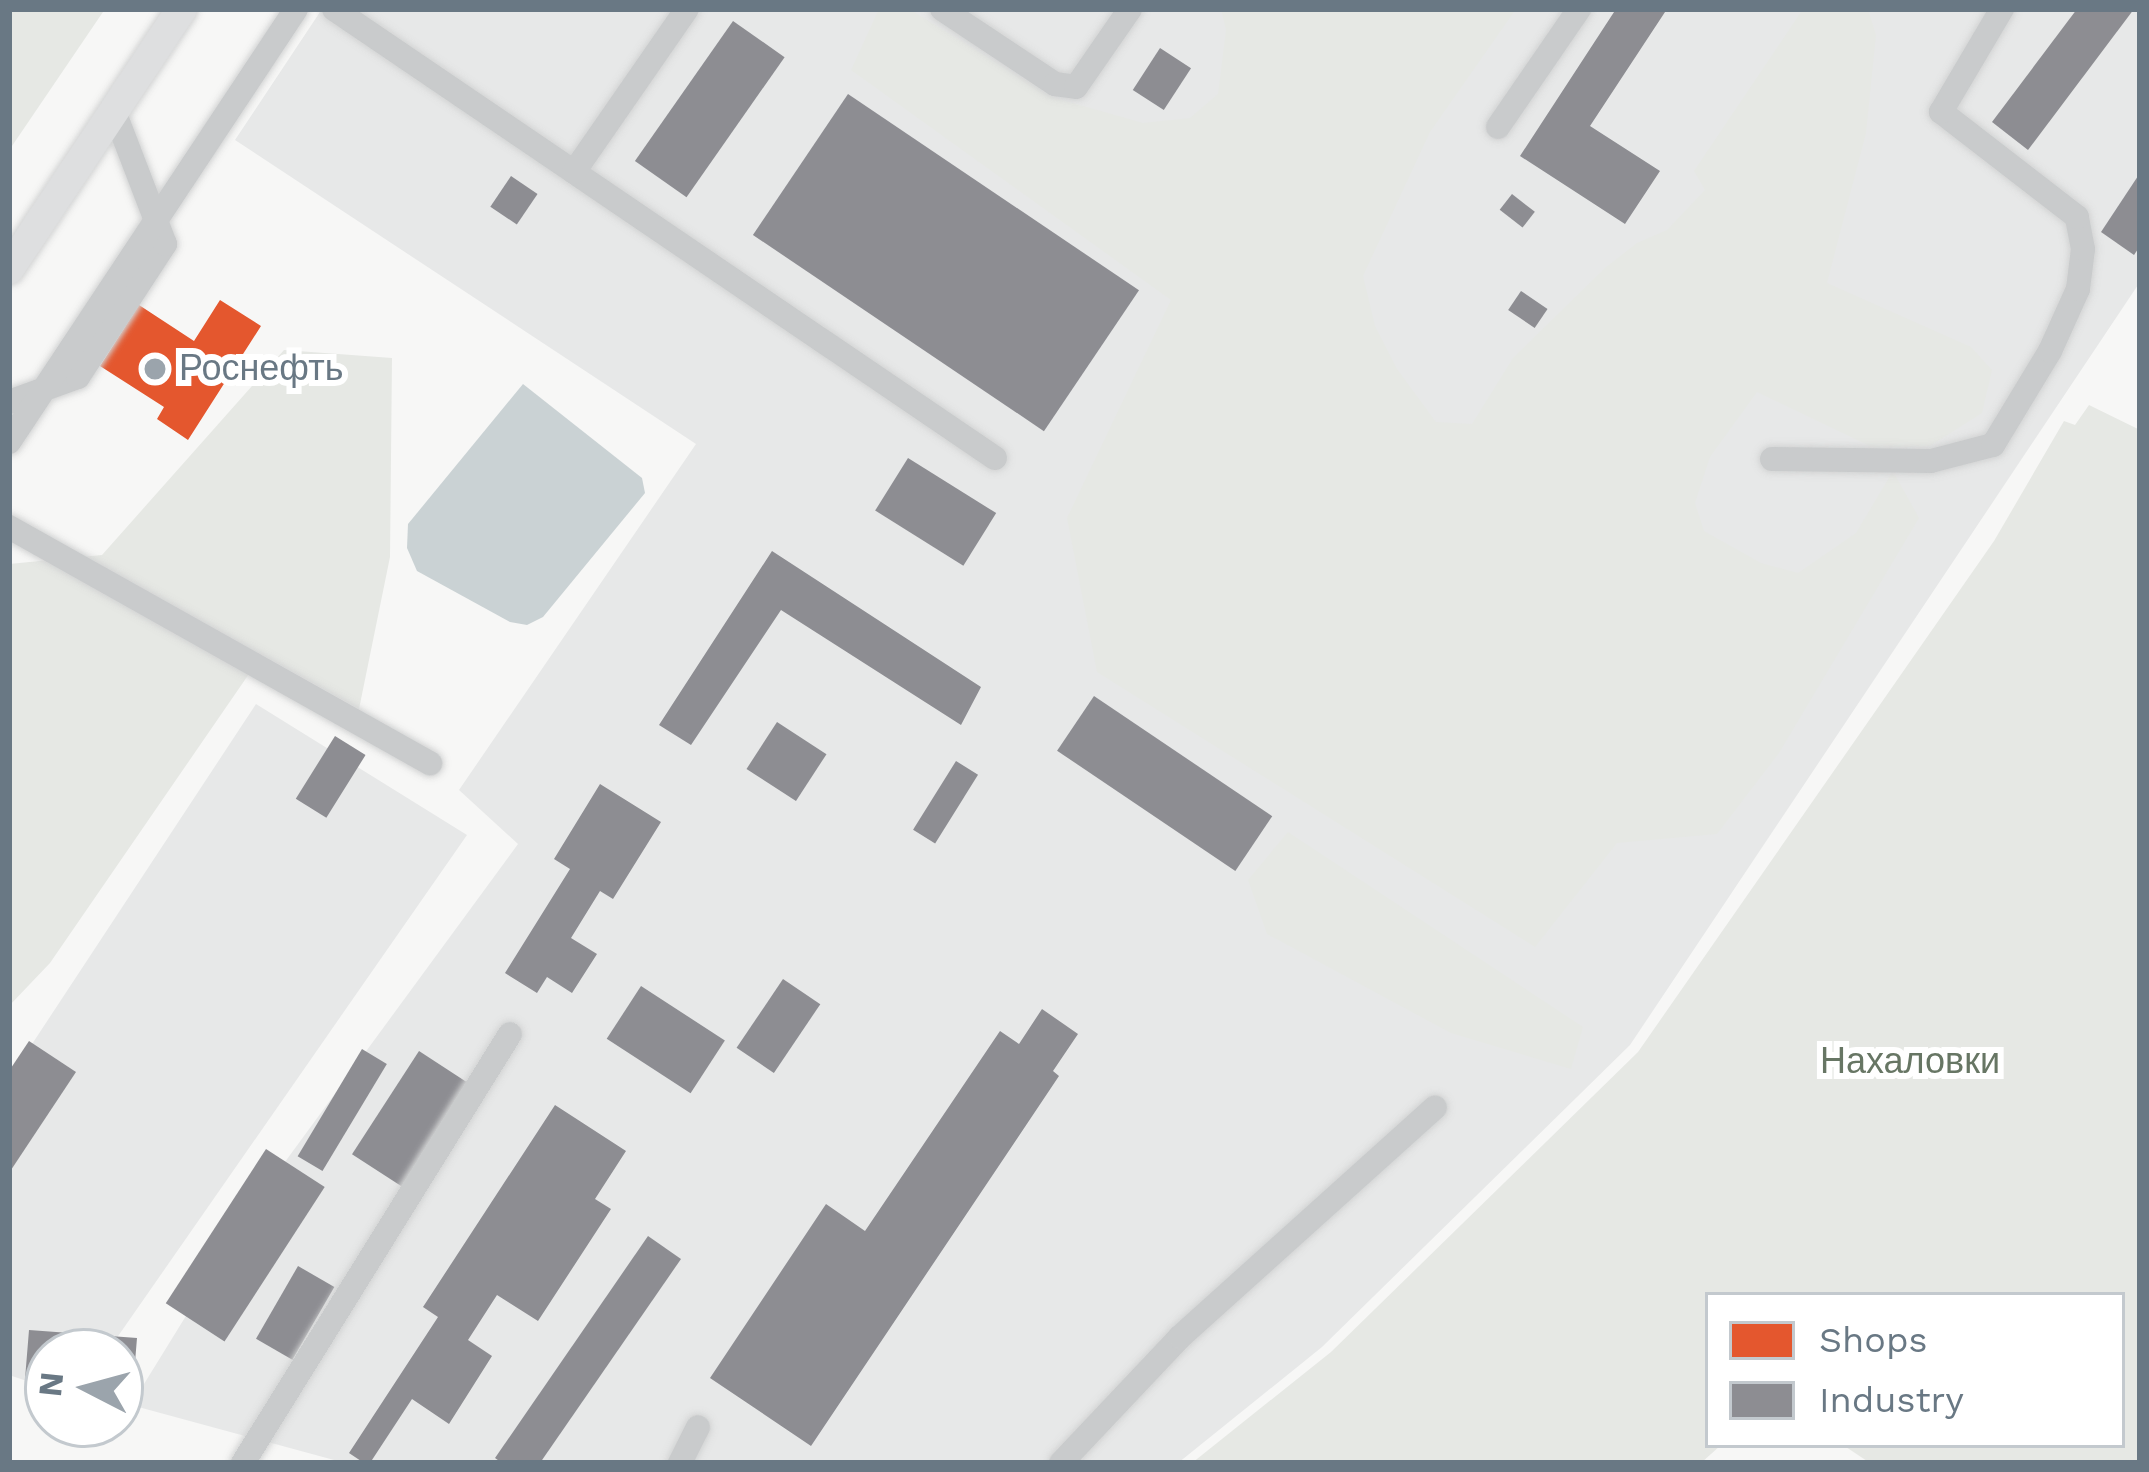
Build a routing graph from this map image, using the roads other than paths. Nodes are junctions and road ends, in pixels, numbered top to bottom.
1 (182, 9) edge
2 (296, 9) edge
3 (334, 9) edge
4 (687, 9) edge
5 (942, 9) edge
6 (1130, 9) edge
7 (1579, 9) edge
8 (2002, 9) edge
9 (114, 111) junction
10 (1498, 127) dead end
11 (574, 172) junction
12 (155, 219) junction
13 (9, 269) edge
14 (45, 389) junction
15 (9, 402) edge
16 (9, 442) edge
17 (995, 458) dead end
18 (1772, 459) dead end
19 (9, 527) edge
20 (430, 763) dead end
21 (510, 1034) dead end
22 (1435, 1107) dead end
23 (698, 1426) dead end
24 (243, 1463) edge
25 (680, 1463) edge
26 (1061, 1463) edge

1 - 9 main road
2 - 12 lane
3 - 11 lane
4 - 11 lane
5 - 6 lane
7 - 10 lane
8 - 18 lane
9 - 12 lane
9 - 13 main road
11 - 17 lane
12 - 14 lane
14 - 15 lane
14 - 16 lane
19 - 20 lane
21 - 24 lane
22 - 26 lane
23 - 25 lane

